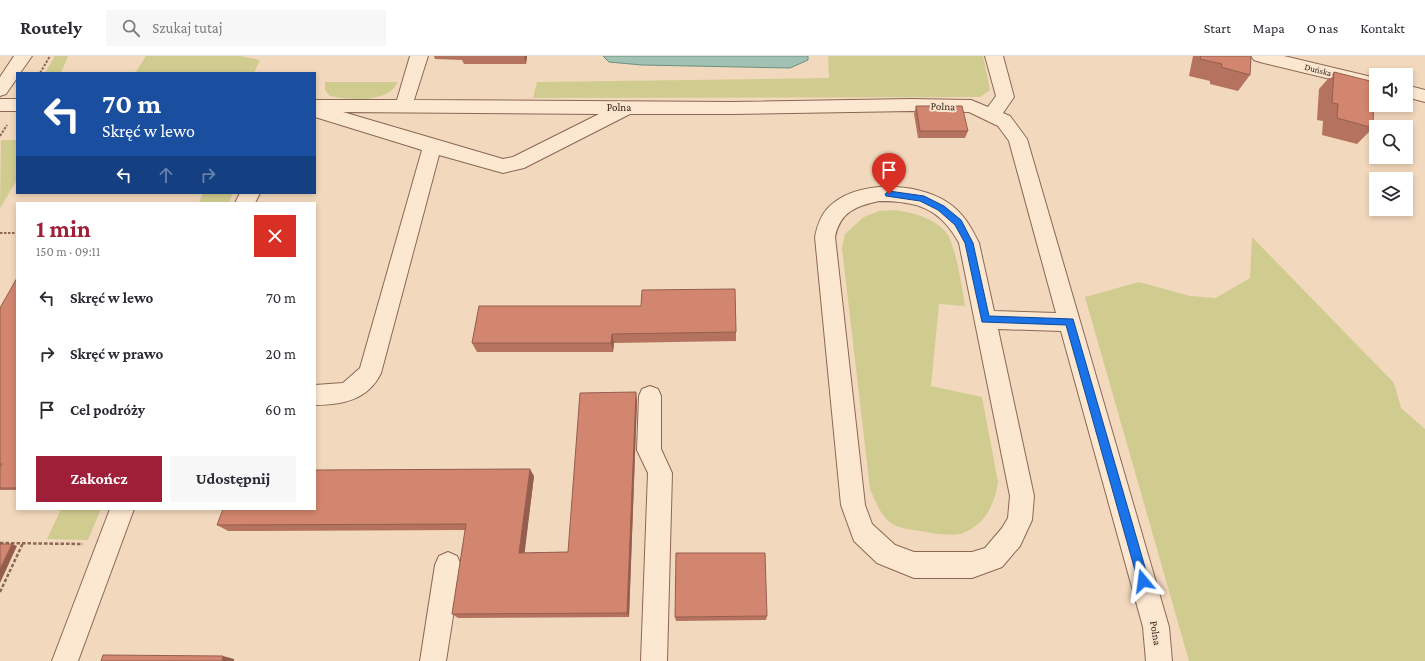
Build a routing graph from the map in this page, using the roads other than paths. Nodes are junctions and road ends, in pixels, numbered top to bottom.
1 (23, 56) edge
2 (419, 56) edge
3 (994, 56) edge
4 (1260, 56) edge
5 (1369, 82) edge
6 (0, 90) edge
7 (1413, 93) edge
8 (1425, 96) edge
9 (0, 105) edge
10 (16, 105) edge
11 (316, 106) edge
12 (404, 106) junction
13 (629, 107) junction
14 (316, 111) edge
15 (992, 116) junction
16 (432, 146) junction
17 (985, 320) junction
18 (1070, 322) junction
19 (316, 395) edge
20 (650, 396) dead end
21 (122, 510) edge
22 (448, 565) dead end
23 (65, 661) edge
24 (433, 661) edge
25 (654, 661) edge
26 (1159, 661) edge

1 - 6 street
2 - 12 street
3 - 15 street
4 - 5 street, Duńska
7 - 8 street
9 - 10 street
11 - 12 street, Polna
12 - 13 street, Polna
13 - 15 street, Polna
13 - 16 street
14 - 16 street
15 - 18 street, Polna
16 - 19 street
17 - 17 street
17 - 18 street
18 - 26 street, Polna
20 - 25 street
21 - 23 street
22 - 24 street

